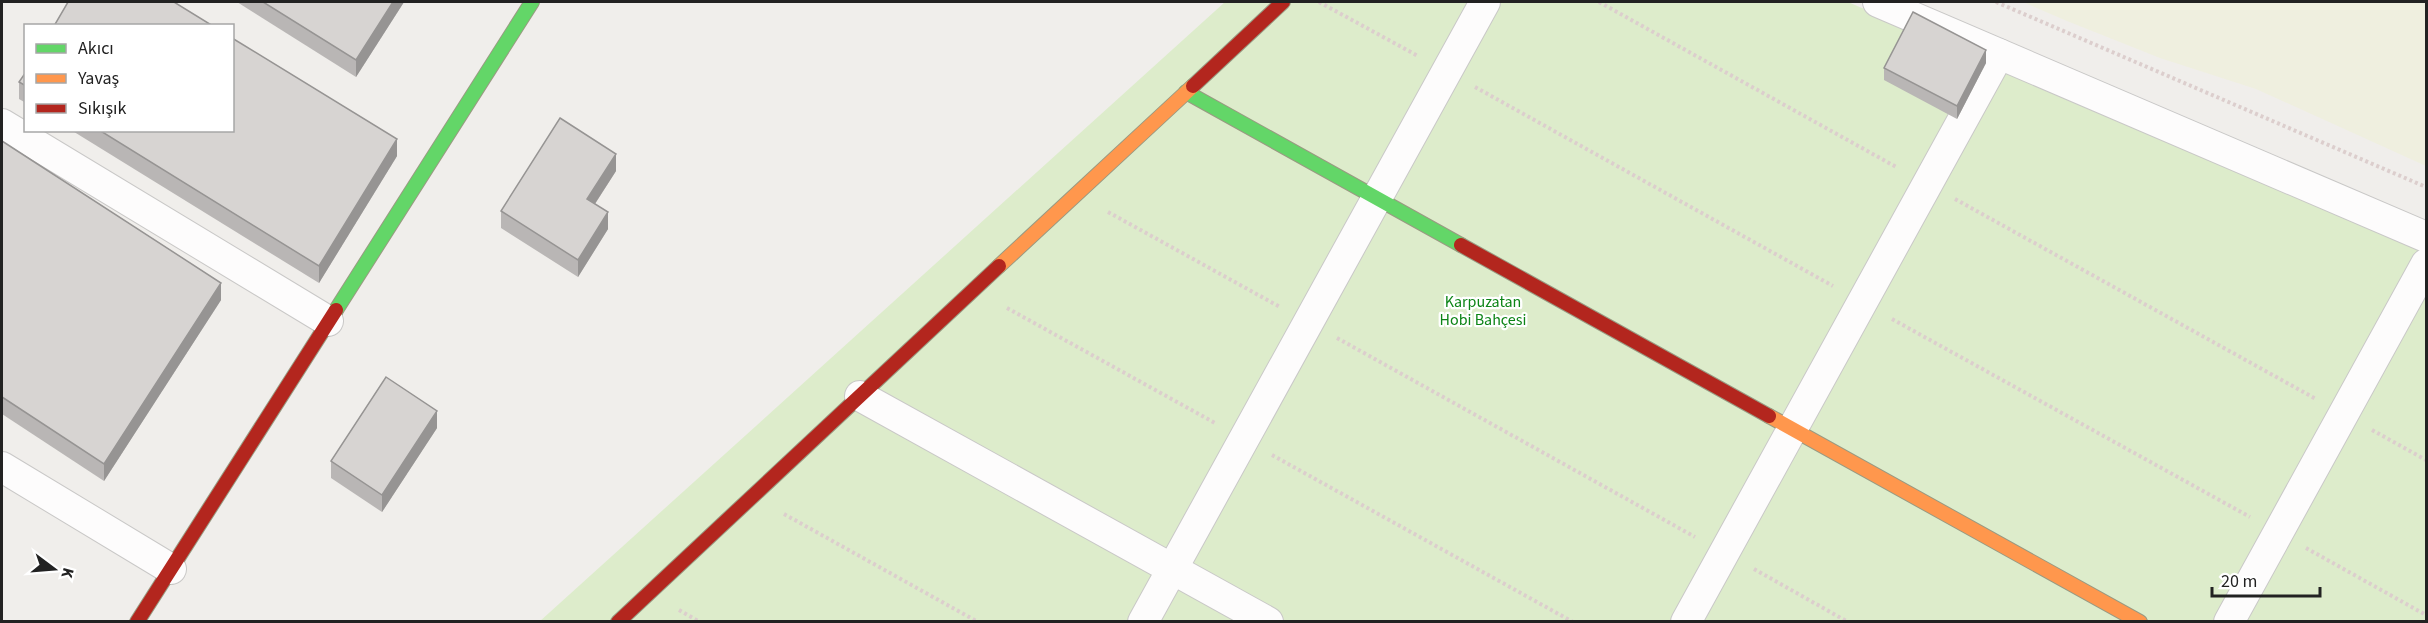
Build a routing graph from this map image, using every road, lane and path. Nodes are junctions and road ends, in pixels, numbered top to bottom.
1 (532, 2) edge
2 (1283, 2) edge
3 (1485, 2) edge
4 (1599, 2) edge
5 (1878, 2) edge
6 (1996, 2) edge
7 (1999, 54) junction
8 (1186, 92) junction
9 (2, 124) edge
10 (1928, 184) junction
11 (2427, 188) edge
12 (1076, 194) junction
13 (1377, 198) junction
14 (2427, 237) edge
15 (2427, 264) edge
16 (328, 321) junction
17 (1308, 322) junction
18 (860, 396) junction
19 (2343, 414) junction
20 (1793, 429) junction
21 (2427, 460) edge
22 (2, 467) edge
23 (752, 496) junction
24 (1724, 553) junction
25 (1172, 568) junction
26 (171, 569) junction
27 (137, 621) edge
28 (618, 621) edge
29 (978, 621) edge
30 (1143, 621) edge
31 (1268, 621) edge
32 (1686, 621) edge
33 (1848, 621) edge
34 (2140, 621) edge
35 (2229, 621) edge

1 - 16 street
2 - 8 street
3 - 13 street
4 - 10 path
5 - 7 street
6 - 11 path
7 - 10 street
7 - 14 street
8 - 12 street
8 - 13 street
9 - 16 street
10 - 19 path
10 - 20 street
12 - 17 path
12 - 18 street
13 - 17 street
13 - 20 street
15 - 19 street
16 - 26 street
17 - 24 path
17 - 25 street
18 - 23 street
18 - 25 street
19 - 21 path
19 - 35 street
20 - 24 street
20 - 34 street
22 - 26 street
23 - 28 street
23 - 29 path
24 - 32 street
24 - 33 path
25 - 30 street
25 - 31 street
26 - 27 street

